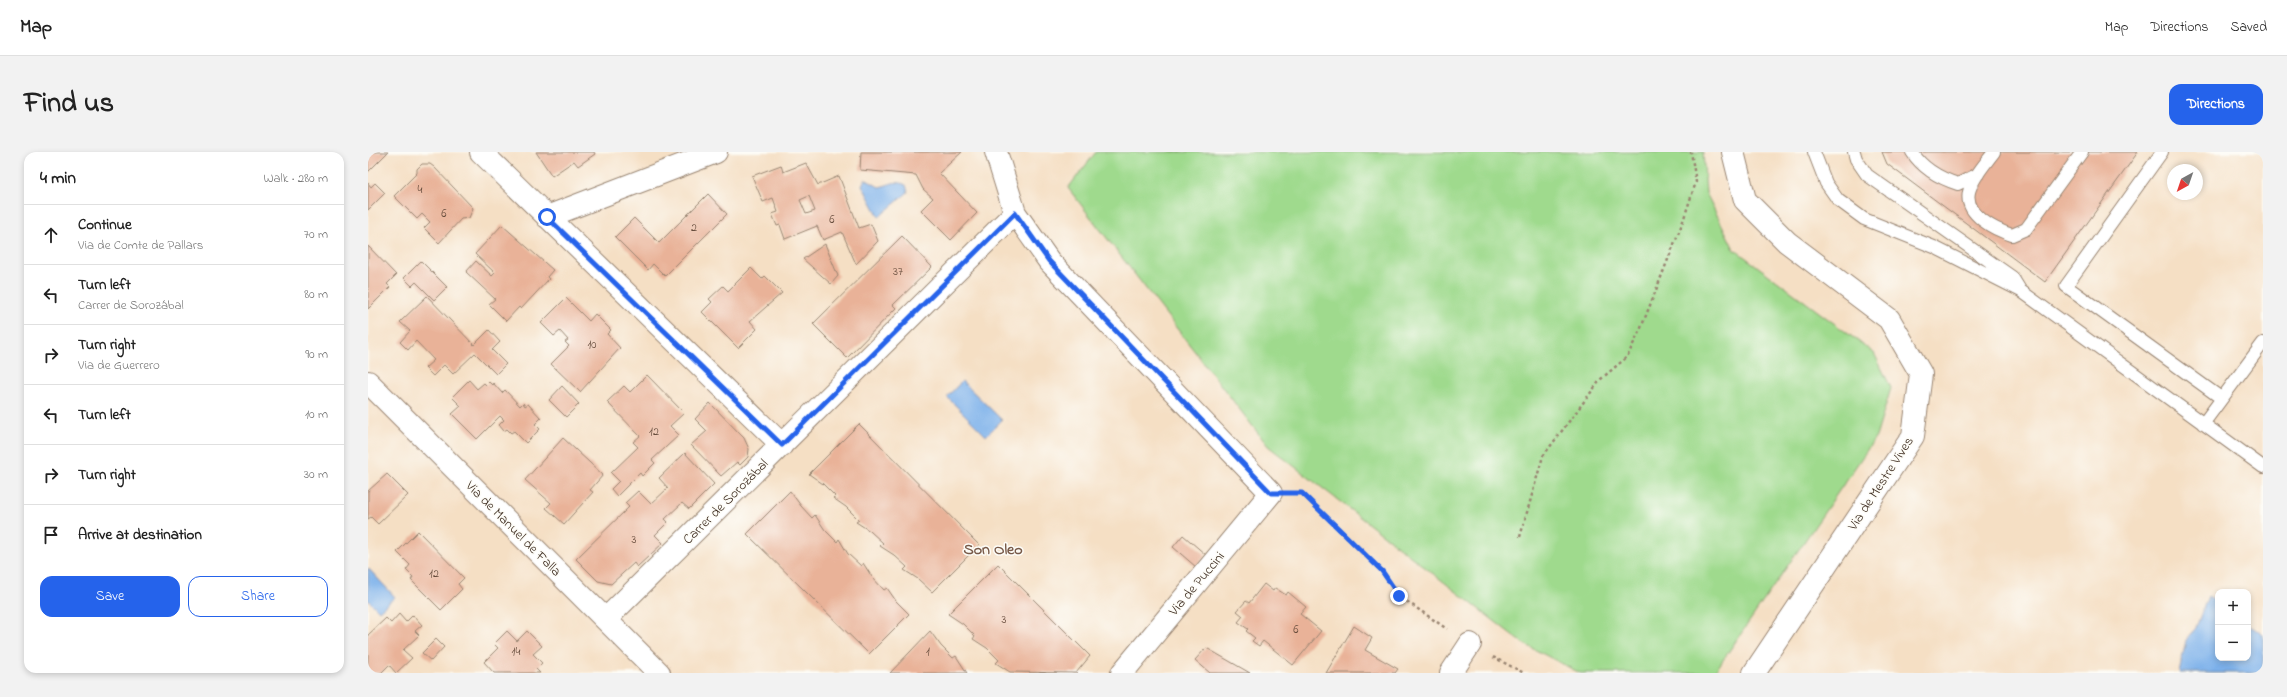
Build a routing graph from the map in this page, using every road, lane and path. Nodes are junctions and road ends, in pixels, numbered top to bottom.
1 (481, 152) edge
2 (716, 152) edge
3 (996, 152) edge
4 (1691, 152) edge
5 (1733, 152) edge
6 (1814, 152) edge
7 (1854, 152) edge
8 (1912, 152) edge
9 (1994, 152) edge
10 (2082, 152) edge
11 (2162, 152) edge
12 (1978, 174) junction
13 (1015, 213) junction
14 (547, 217) junction
15 (2021, 292) junction
16 (2263, 343) edge
17 (368, 382) edge
18 (2222, 398) junction
19 (2203, 424) junction
20 (782, 445) junction
21 (2263, 467) edge
22 (1271, 493) junction
23 (1520, 537) dead end
24 (606, 619) junction
25 (1470, 644) junction
26 (659, 673) edge
27 (1122, 673) edge
28 (1451, 673) edge
29 (1524, 673) edge
30 (1754, 673) edge

1 - 14 street
2 - 14 street
3 - 13 street
4 - 23 path
5 - 30 street, Via de Mestre Vives
6 - 15 lane
7 - 15 lane
8 - 12 lane
9 - 12 lane
10 - 12 lane
11 - 18 lane
13 - 20 street, Carrer de Sorozábal
13 - 22 street
14 - 20 street
15 - 19 lane
16 - 18 lane
17 - 24 street, Via de Manuel de Falla
18 - 19 lane
19 - 21 lane
20 - 24 street, Carrer de Sorozábal
22 - 25 path
22 - 27 street, Via de Puccini
24 - 26 street, Via de Manuel de Falla
25 - 28 street
25 - 29 path

